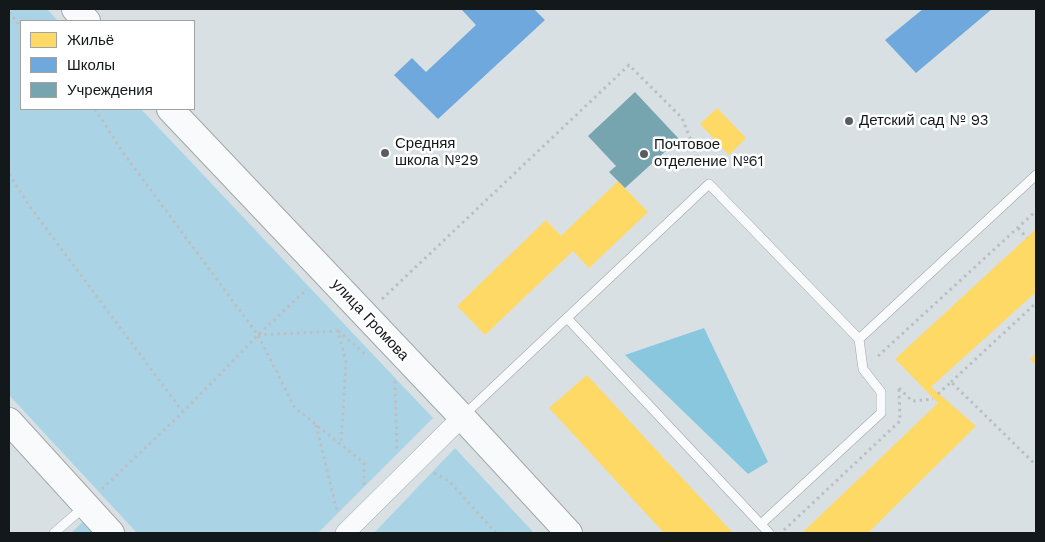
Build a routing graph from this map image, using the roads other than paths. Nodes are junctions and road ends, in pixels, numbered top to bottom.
1 (75, 9) edge
2 (86, 20) edge
3 (171, 110) edge
4 (1036, 175) edge
5 (567, 318) junction
6 (859, 339) junction
7 (462, 417) junction
8 (9, 421) edge
9 (86, 505) junction
10 (761, 524) junction
11 (54, 533) edge
12 (111, 533) edge
13 (345, 533) edge
14 (568, 533) edge
15 (769, 533) edge

1 - 2 street
3 - 7 street, улица Громова
4 - 6 lane
5 - 6 lane
5 - 7 lane
5 - 10 lane
6 - 10 lane
7 - 13 street
7 - 14 street, улица Громова
8 - 9 street
9 - 11 lane
9 - 12 street
10 - 15 lane

